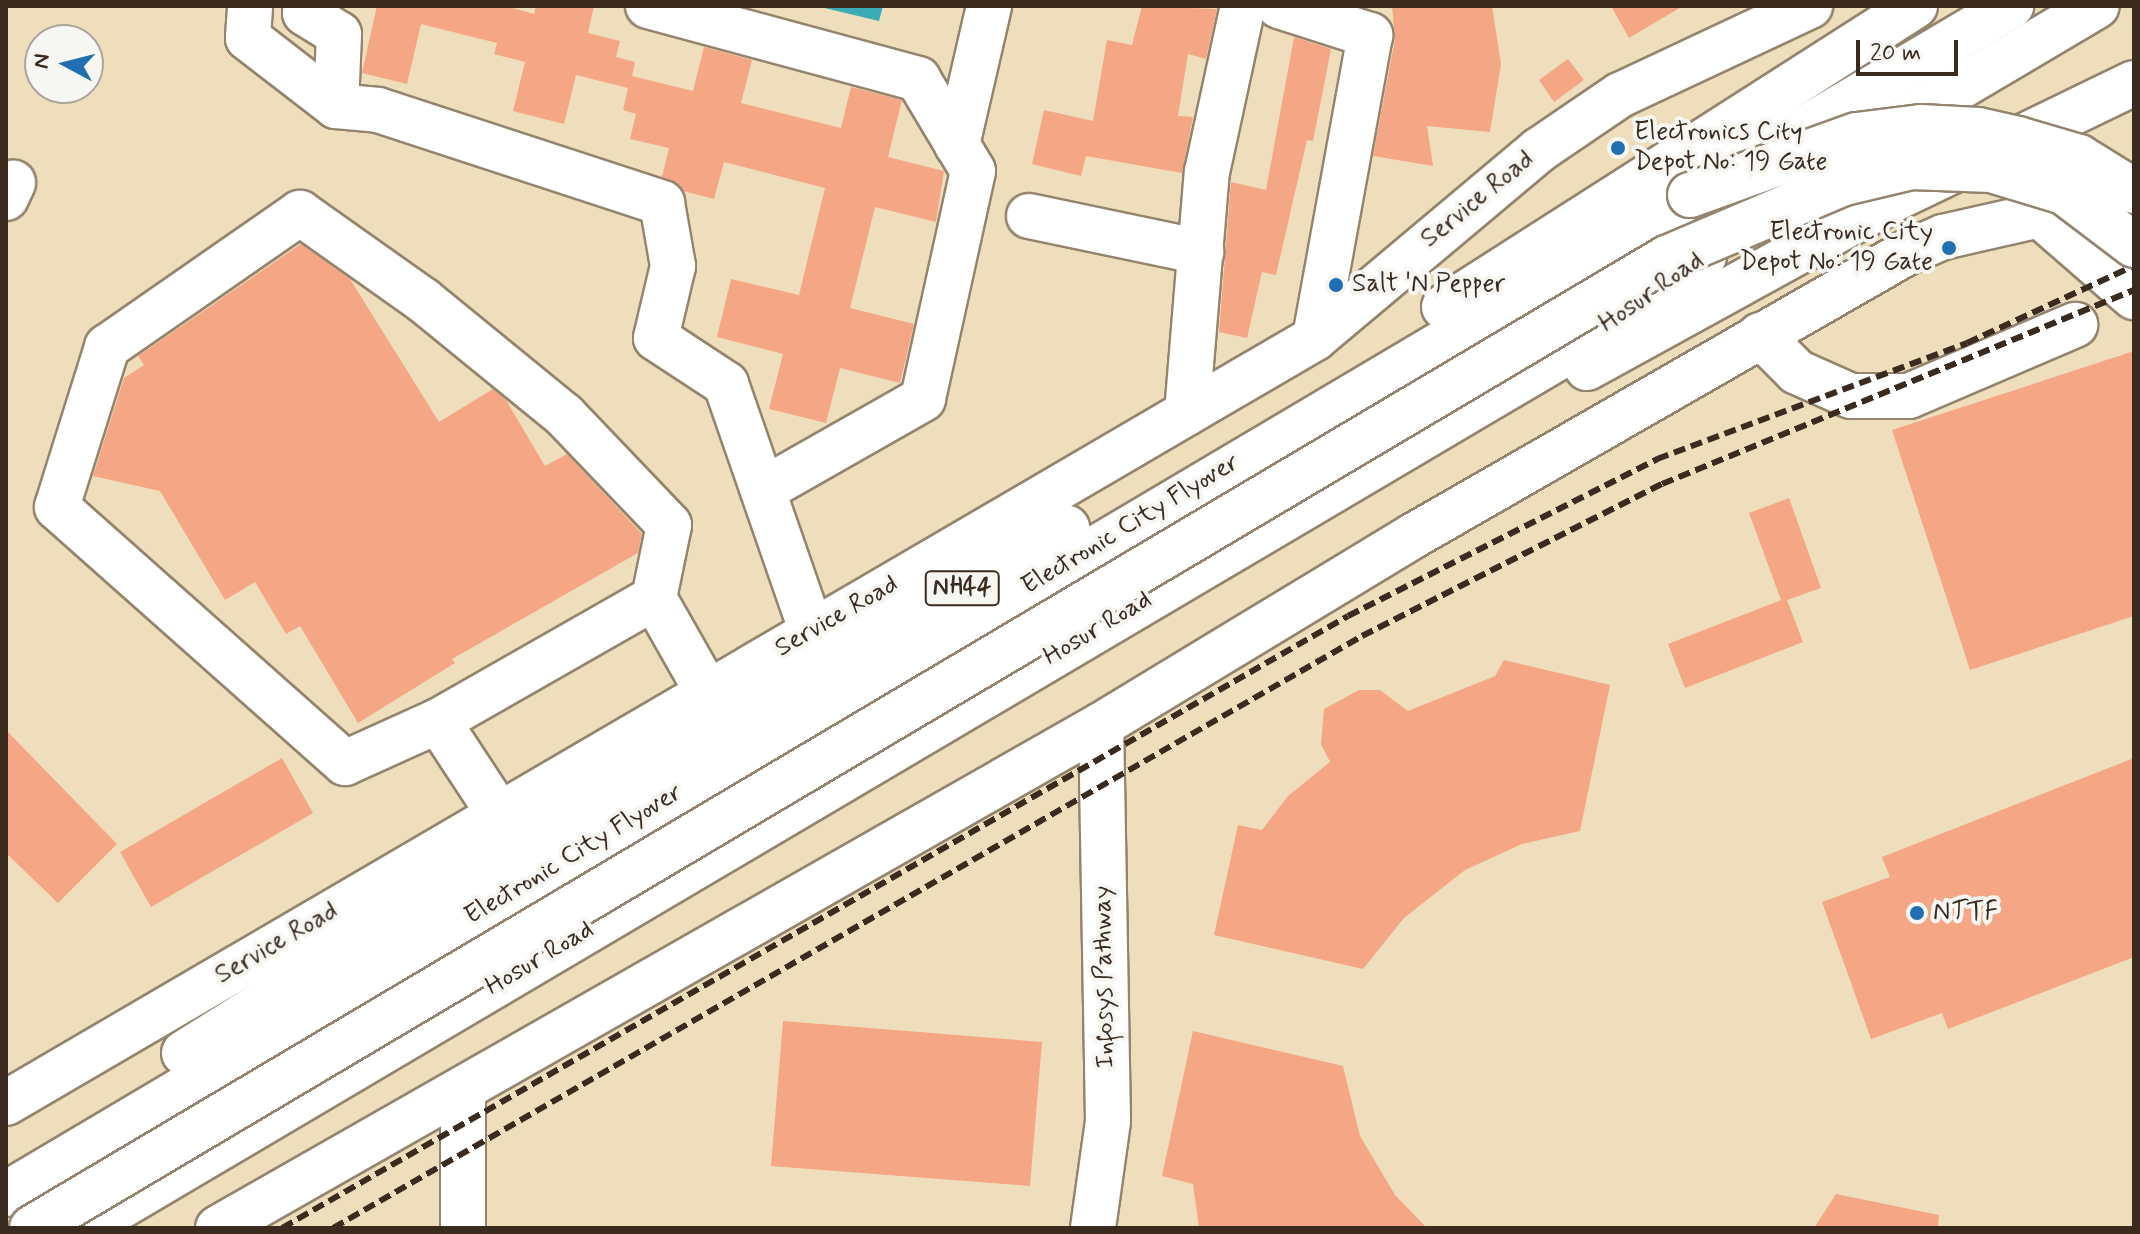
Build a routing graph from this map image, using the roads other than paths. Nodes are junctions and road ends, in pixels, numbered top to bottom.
1 (307, 6) edge
2 (648, 6) edge
3 (989, 6) edge
4 (1243, 6) edge
5 (1279, 6) edge
6 (1810, 6) edge
7 (1915, 6) edge
8 (2011, 6) edge
9 (2097, 6) edge
10 (250, 8) edge
11 (1334, 15) edge
12 (2134, 83) edge
13 (336, 106) junction
14 (957, 145) junction
15 (2134, 191) edge
16 (1690, 195) junction
17 (1029, 216) dead end
18 (2043, 218) junction
19 (2134, 245) edge
20 (1201, 252) junction
21 (2134, 297) edge
22 (2075, 325) dead end
23 (1760, 335) junction
24 (1315, 338) junction
25 (1187, 413) junction
26 (763, 490) junction
27 (654, 598) junction
28 (812, 632) junction
29 (708, 693) junction
30 (438, 721) junction
31 (1101, 725) junction
32 (499, 814) junction
33 (26, 1071) edge
34 (463, 1092) junction
35 (6, 1103) edge
36 (6, 1164) edge
37 (6, 1194) edge
38 (32, 1228) edge
39 (84, 1228) edge
40 (138, 1228) edge
41 (218, 1228) edge
42 (463, 1228) edge
43 (1093, 1228) edge

1 - 13 main road
2 - 14 main road
3 - 14 main road
4 - 20 main road
5 - 11 main road
6 - 24 main road, Service Road
7 - 36 main road, NH44
8 - 16 main road, bridge
9 - 39 main road, Hosur Road
10 - 13 main road
11 - 24 main road
12 - 40 main road
13 - 26 main road
14 - 26 main road
15 - 16 main road, Electronic City Flyover, bridge
15 - 18 main road
16 - 37 main road, Electronic City Flyover
17 - 20 main road
18 - 21 main road
18 - 23 main road
19 - 38 main road, Electronic City Flyover, bridge
20 - 25 main road
22 - 23 main road
23 - 31 main road
24 - 25 main road, Service Road
25 - 28 main road, Service Road
26 - 28 main road
27 - 29 main road
27 - 30 main road
27 - 30 main road
28 - 29 main road, Service Road
29 - 32 main road, Service Road
30 - 32 main road
31 - 34 main road
31 - 43 main road, Infosys Pathway
32 - 33 main road, Service Road
33 - 35 main road, Service Road
34 - 41 main road
34 - 42 main road

